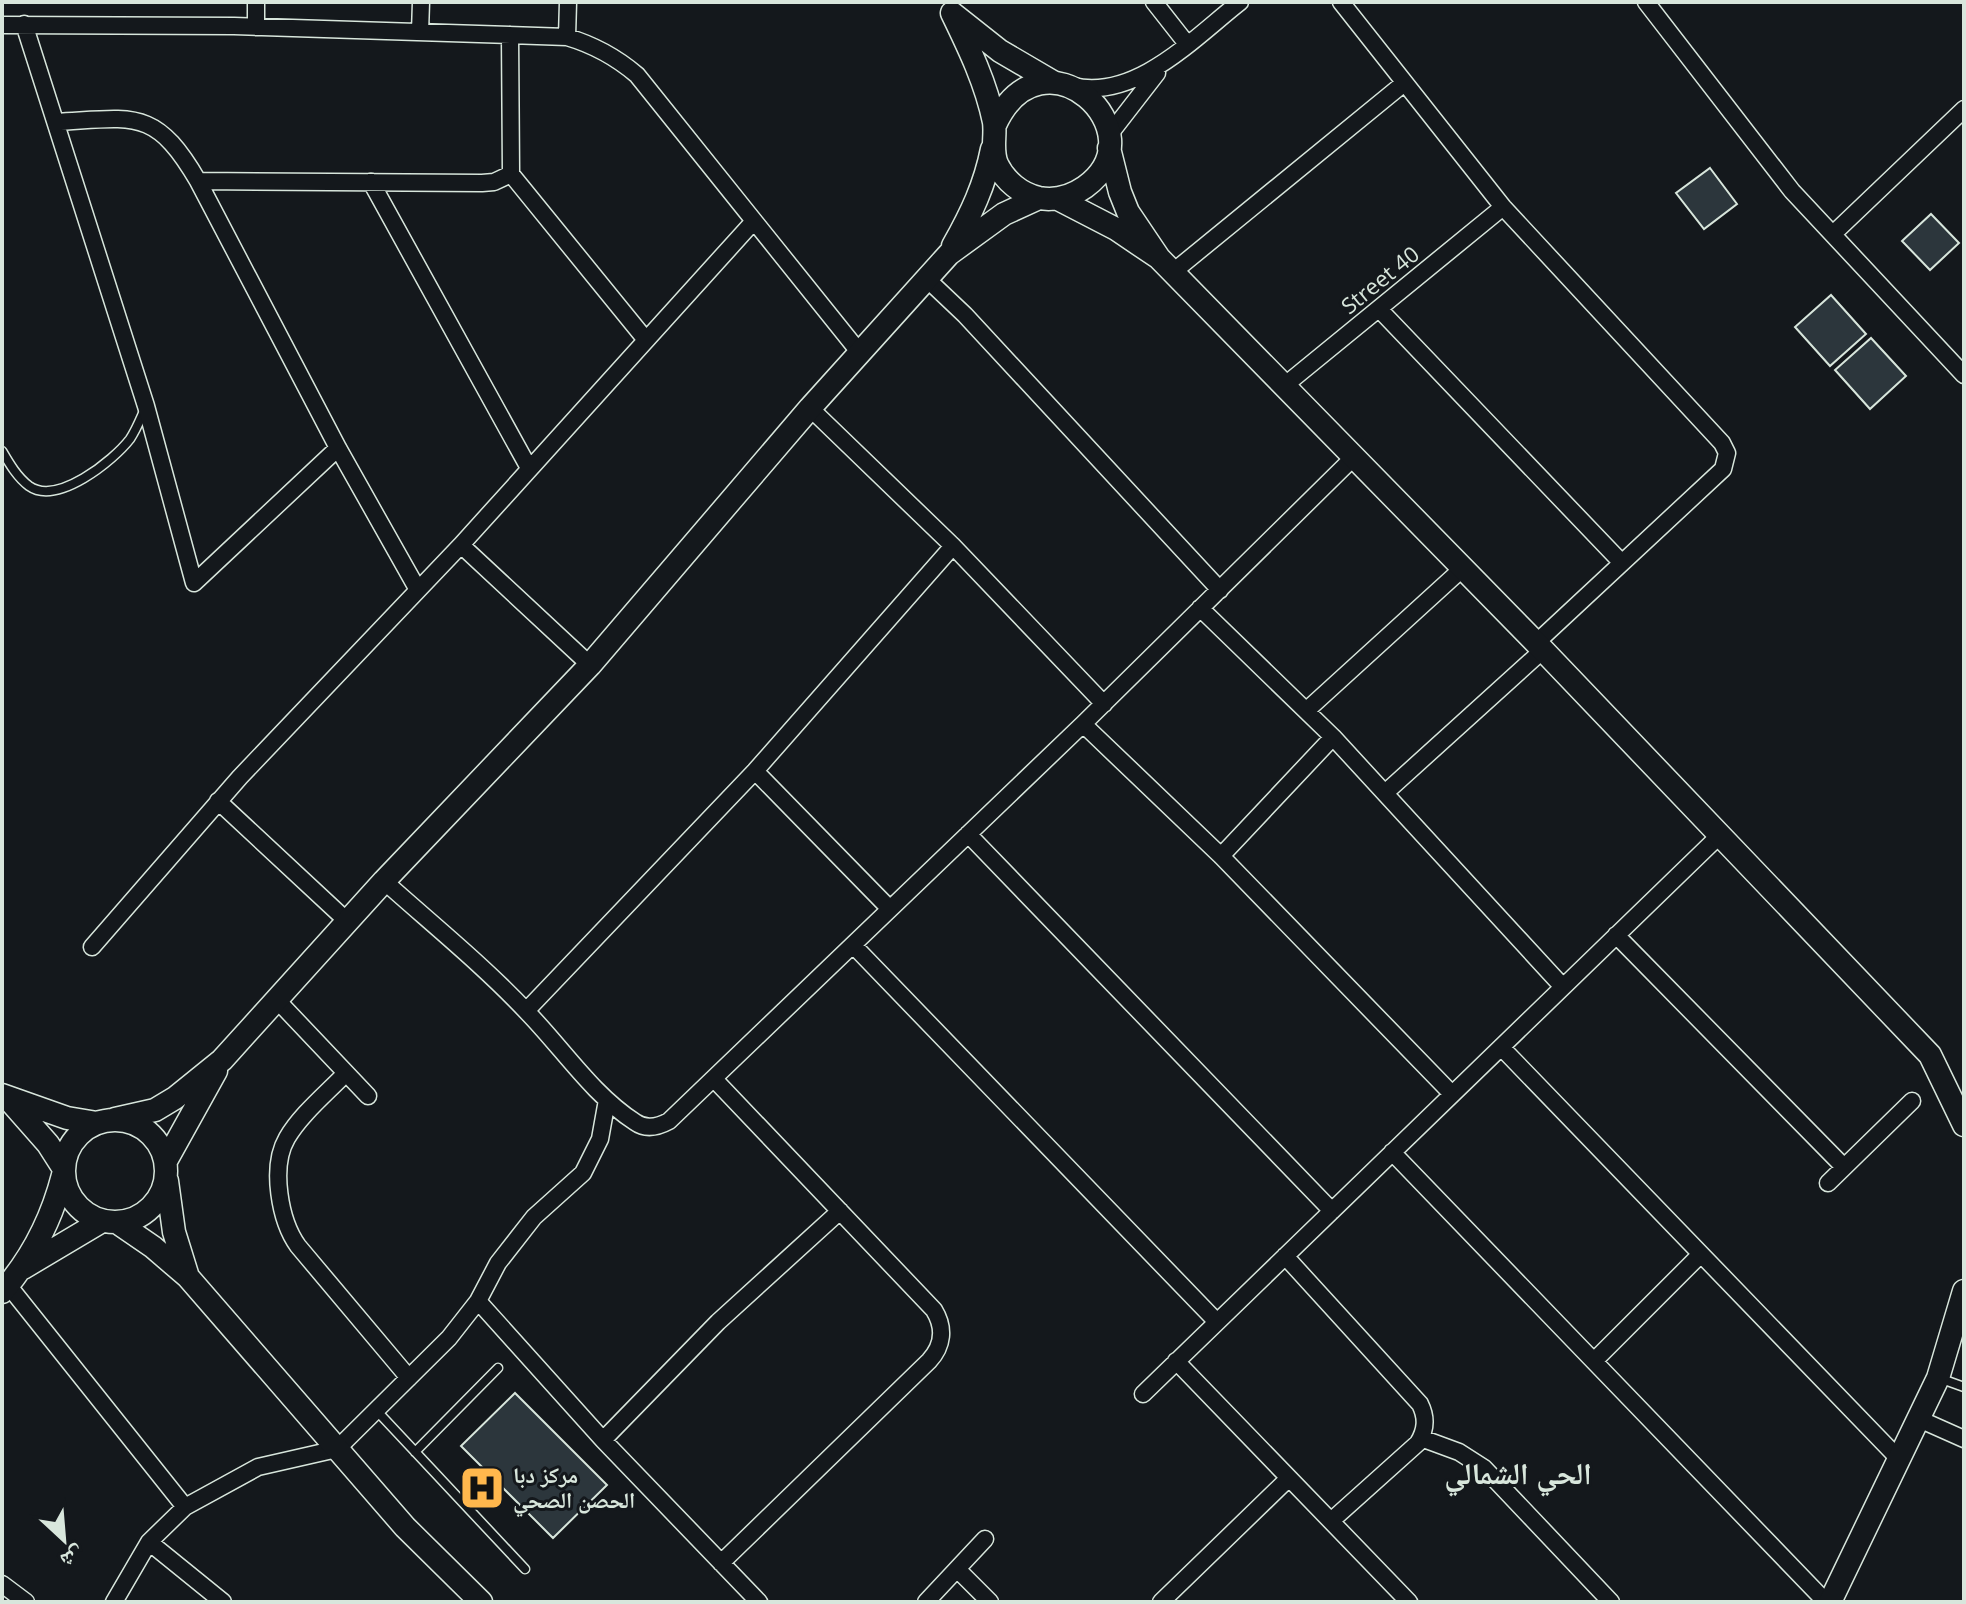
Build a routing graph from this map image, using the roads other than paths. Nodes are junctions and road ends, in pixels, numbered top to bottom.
1 (256, 2) edge
2 (421, 2) edge
3 (568, 2) edge
4 (1154, 2) edge
5 (1240, 2) edge
6 (1341, 2) edge
7 (1646, 2) edge
8 (947, 8) edge
9 (24, 24) junction
10 (2, 25) edge
11 (256, 27) junction
12 (420, 32) junction
13 (510, 35) junction
14 (567, 37) junction
15 (1180, 48) junction
16 (1057, 83) junction
17 (1403, 84) junction
18 (1964, 109) edge
19 (56, 122) junction
20 (994, 135) junction
21 (1109, 142) junction
22 (511, 174) junction
23 (198, 181) junction
24 (371, 182) junction
25 (1049, 198) junction
26 (1503, 207) junction
27 (754, 221) junction
28 (1833, 234) junction
29 (949, 254) junction
30 (1166, 265) junction
31 (927, 279) junction
32 (1379, 309) junction
33 (646, 340) junction
34 (860, 353) junction
35 (1964, 375) edge
36 (1284, 386) junction
37 (146, 406) junction
38 (810, 408) junction
39 (338, 448) junction
40 (2, 451) edge
41 (1354, 457) junction
42 (529, 468) junction
43 (461, 545) junction
44 (953, 546) junction
45 (1622, 563) junction
46 (1463, 568) junction
47 (418, 590) junction
48 (1220, 590) junction
49 (1200, 608) junction
50 (1540, 647) junction
51 (590, 665) junction
52 (1104, 704) junction
53 (1307, 710) junction
54 (1083, 724) junction
55 (1333, 737) junction
56 (755, 771) junction
57 (1385, 793) junction
58 (218, 801) junction
59 (968, 834) junction
60 (1720, 835) junction
61 (1221, 856) junction
62 (384, 881) junction
63 (890, 909) junction
64 (347, 921) junction
65 (1616, 935) junction
66 (853, 945) junction
67 (92, 947) dead end
68 (1563, 987) junction
69 (277, 1000) junction
70 (526, 1011) junction
71 (1501, 1047) junction
72 (222, 1060) junction
73 (346, 1073) junction
74 (714, 1079) junction
75 (1452, 1094) junction
76 (368, 1096) dead end
77 (5, 1097) edge
78 (607, 1100) junction
79 (1912, 1101) dead end
80 (106, 1121) junction
81 (1964, 1125) edge
82 (1392, 1152) junction
83 (1844, 1167) junction
84 (166, 1170) junction
85 (63, 1172) junction
86 (1828, 1183) dead end
87 (840, 1211) junction
88 (1332, 1211) junction
89 (110, 1222) junction
90 (1700, 1255) junction
91 (1285, 1256) junction
92 (188, 1277) junction
93 (11, 1282) edge
94 (1964, 1291) edge
95 (478, 1301) junction
96 (1217, 1322) junction
97 (1176, 1361) junction
98 (1594, 1361) junction
99 (498, 1368) dead end
100 (409, 1378) junction
101 (1938, 1378) junction
102 (1964, 1387) edge
103 (1143, 1394) dead end
104 (376, 1410) junction
105 (1919, 1419) junction
106 (1421, 1438) junction
107 (1964, 1439) edge
108 (603, 1440) junction
109 (337, 1449) junction
110 (415, 1452) junction
111 (1899, 1459) junction
112 (1289, 1478) junction
113 (185, 1507) junction
114 (1331, 1521) junction
115 (985, 1539) dead end
116 (149, 1542) junction
117 (721, 1563) junction
118 (525, 1569) dead end
119 (957, 1569) junction
120 (2, 1584) edge
121 (1403, 1600) edge
122 (26, 1602) edge
123 (114, 1602) edge
124 (223, 1602) edge
125 (481, 1602) edge
126 (759, 1602) edge
127 (926, 1602) edge
128 (990, 1602) edge
129 (1161, 1602) edge
130 (1611, 1602) edge
131 (1828, 1602) edge

1 - 11 street
2 - 12 street
3 - 14 street
4 - 15 street
5 - 15 street
6 - 17 street
7 - 28 street
8 - 16 street
8 - 20 street
9 - 10 street
9 - 11 street
9 - 19 street
11 - 12 street
12 - 13 street
13 - 14 street
13 - 22 street
14 - 27 street
15 - 16 street
15 - 21 street
16 - 20 street
16 - 21 street
17 - 26 street
17 - 30 street
18 - 28 street
19 - 23 street
19 - 37 street
20 - 25 street
20 - 29 street
21 - 25 street
21 - 30 street
22 - 24 street
22 - 33 street
23 - 24 street
23 - 39 street
24 - 42 street
25 - 29 street
25 - 30 street
26 - 32 street, Street 40
26 - 45 street
27 - 33 street
27 - 34 street
28 - 35 street
29 - 31 street
30 - 36 street
31 - 34 street
31 - 48 street
32 - 36 street, Street 40
32 - 45 street
33 - 42 street
34 - 38 street
36 - 41 street
37 - 39 street
37 - 40 lane
38 - 44 street
38 - 51 street
39 - 47 street
41 - 46 street
41 - 48 street
42 - 43 street
43 - 47 street
43 - 51 street
44 - 52 street
44 - 56 street
45 - 50 street
46 - 50 street
46 - 53 street
47 - 58 street
48 - 49 street
49 - 52 street
49 - 53 street
50 - 57 street
50 - 60 street
51 - 62 street
52 - 54 street
53 - 55 street
54 - 59 street
54 - 61 street
55 - 57 street
55 - 61 street
56 - 63 street
56 - 70 street
57 - 68 street
58 - 64 street
58 - 67 street
59 - 63 street
59 - 88 street
60 - 65 street
60 - 81 street
61 - 75 street
62 - 64 street
62 - 70 street
63 - 66 street
64 - 69 street
65 - 68 street
65 - 83 street
66 - 74 street
66 - 96 street
68 - 71 street
69 - 72 street
69 - 73 street
70 - 78 street
71 - 75 street
71 - 90 street
72 - 80 street
72 - 84 street
73 - 76 street
73 - 100 street
74 - 78 street
74 - 87 street
75 - 82 street
77 - 80 street
77 - 85 street
78 - 95 street
79 - 83 street
80 - 84 street
80 - 85 street
82 - 88 street
82 - 98 street
83 - 86 street
84 - 89 street
84 - 92 street
85 - 89 street
85 - 93 street
87 - 108 street
87 - 117 street
88 - 91 street
89 - 92 street
89 - 93 street
90 - 98 street
90 - 111 street
91 - 96 street
91 - 106 street
92 - 109 street
93 - 113 street
94 - 101 street
95 - 100 street
95 - 108 street
96 - 97 street
97 - 103 street
97 - 112 street
98 - 131 street
99 - 110 lane
100 - 104 street
101 - 102 lane
101 - 105 street
104 - 109 street
104 - 110 lane
105 - 107 street
105 - 111 street
106 - 114 street
106 - 130 street
108 - 117 street
109 - 113 street
109 - 125 street
110 - 118 lane
111 - 131 street
112 - 114 street
112 - 129 street
113 - 116 street
114 - 121 street
115 - 119 street
116 - 123 street
116 - 124 street
117 - 126 street
119 - 127 street
119 - 128 street
120 - 122 street

